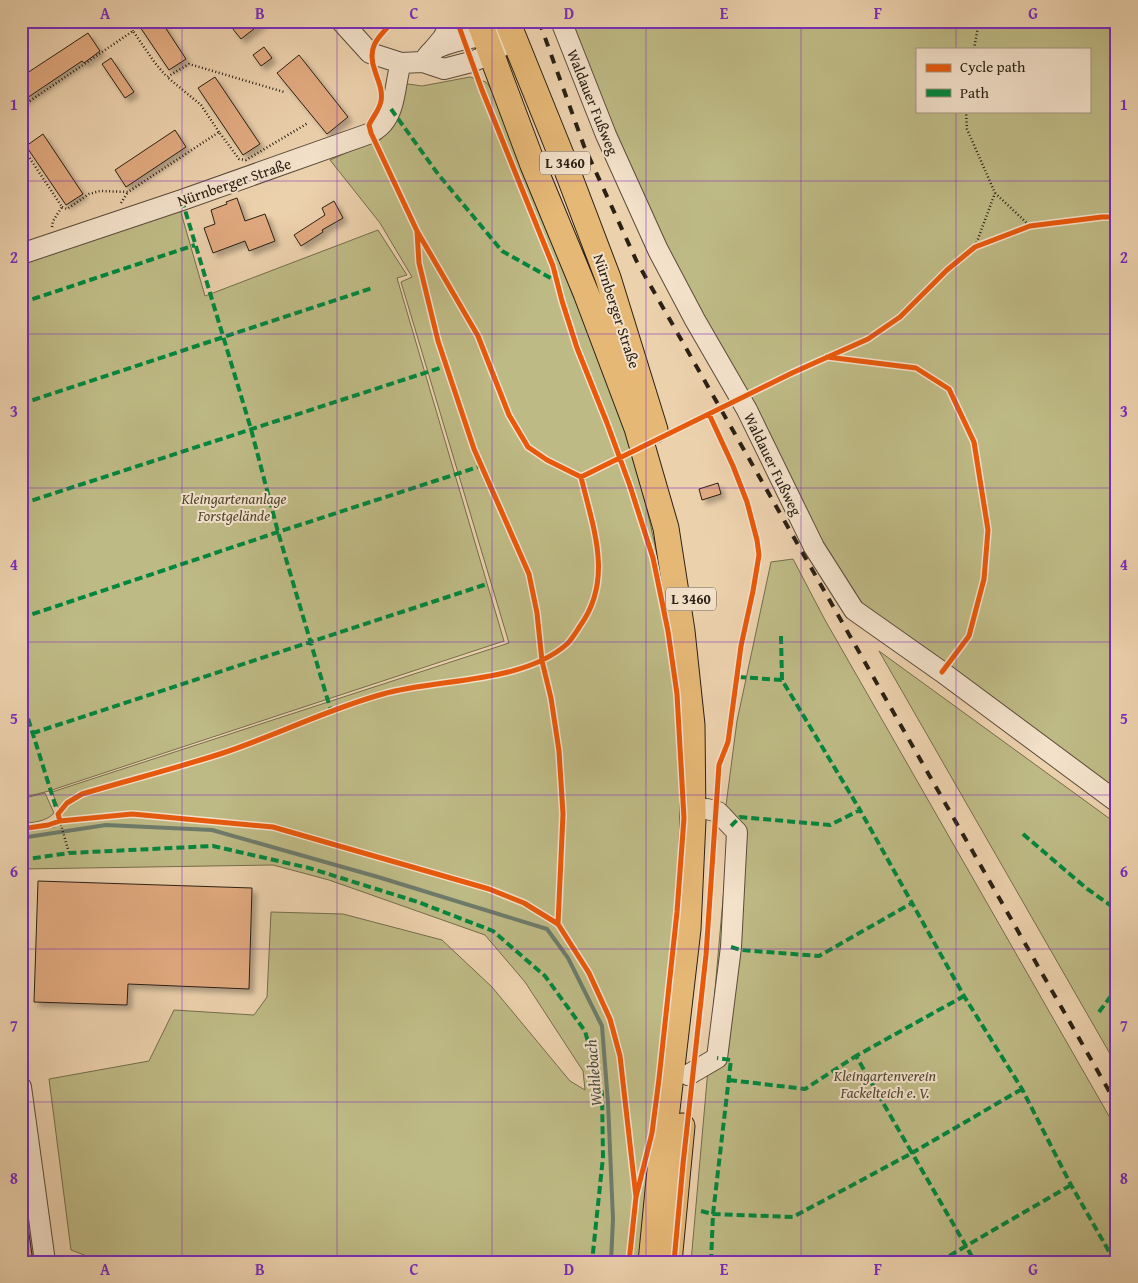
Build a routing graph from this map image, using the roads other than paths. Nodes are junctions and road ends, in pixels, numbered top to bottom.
1 (341, 21) edge
2 (452, 21) edge
3 (561, 21) edge
4 (510, 29) edge
5 (485, 37) edge
6 (428, 56) junction
7 (401, 63) junction
8 (21, 254) edge
9 (1117, 802) edge
10 (21, 1087) edge
11 (45, 1262) edge
12 (651, 1262) edge
13 (669, 1262) edge

1 - 7 street, Nürnberger Straße
2 - 6 street
3 - 9 street, Waldauer Fußweg
4 - 5 street, Nürnberger Straße
4 - 13 main road, Nürnberger Straße / L 3460
5 - 6 street, Nürnberger Straße
5 - 12 main road, L 3460
6 - 7 street, Nürnberger Straße
7 - 8 street, Nürnberger Straße
10 - 11 street

